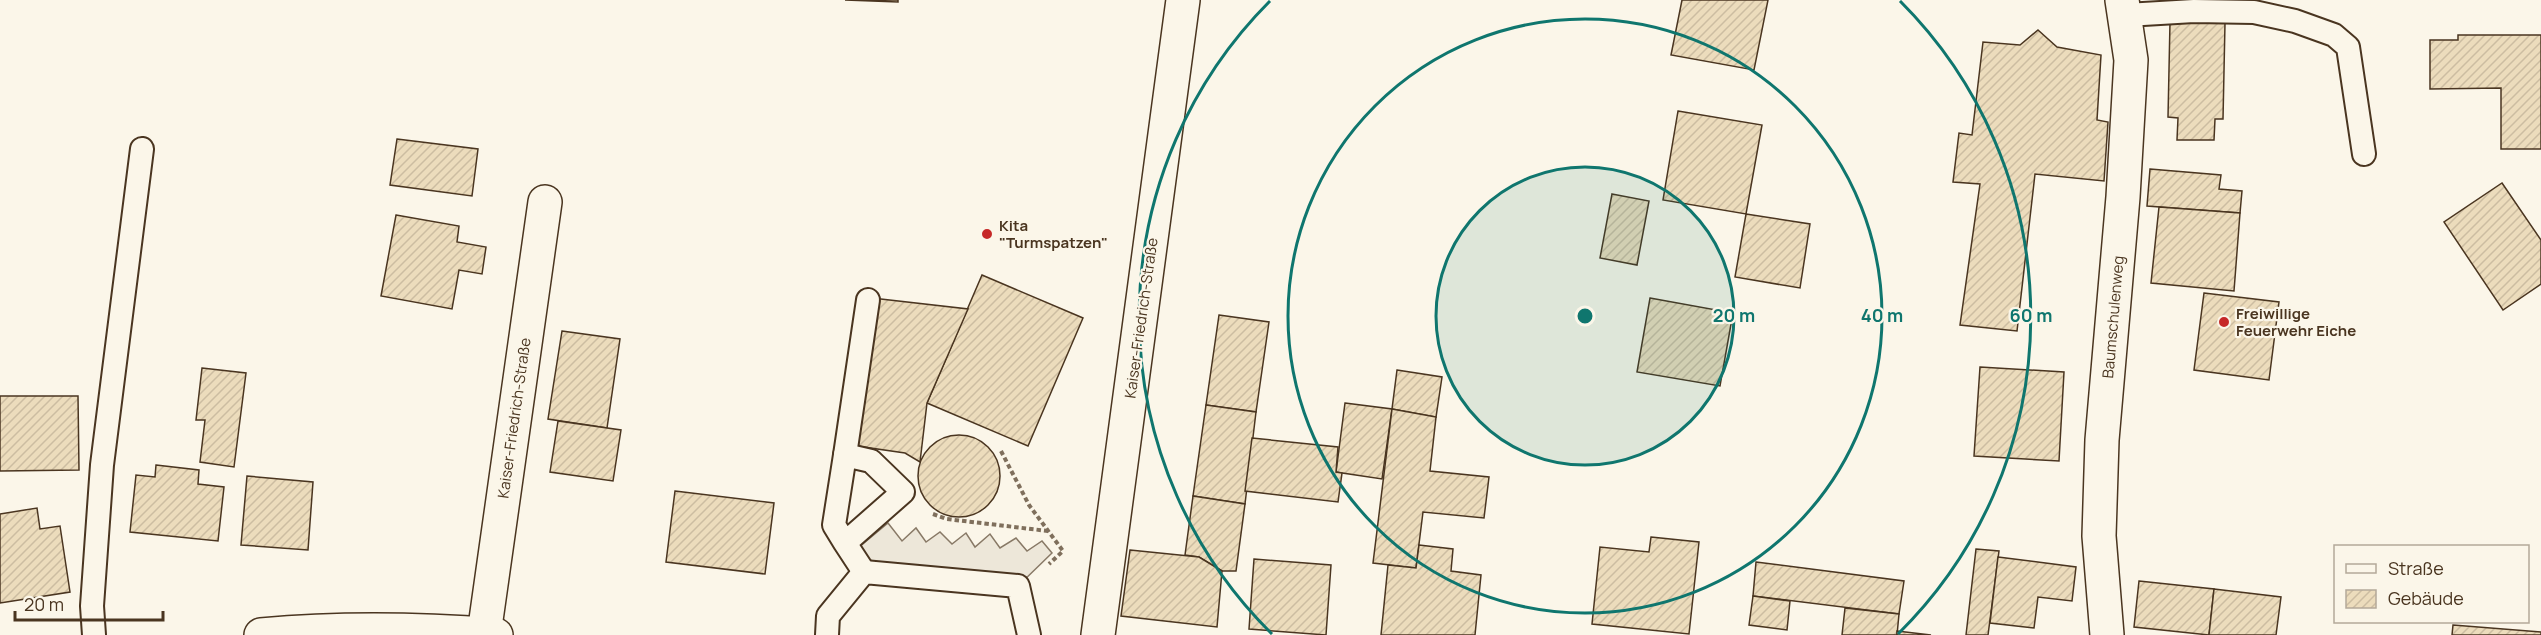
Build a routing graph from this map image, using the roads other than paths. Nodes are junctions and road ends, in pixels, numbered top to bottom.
1 (1184, 0) edge
2 (2123, 7) edge
3 (142, 149) dead end
4 (2364, 154) dead end
5 (545, 202) dead end
6 (868, 300) dead end
7 (845, 455) junction
8 (845, 543) junction
9 (864, 572) junction
10 (490, 634) edge
11 (94, 635) edge
12 (261, 635) edge
13 (826, 635) edge
14 (1029, 635) edge
15 (1098, 635) edge
16 (2107, 635) edge

1 - 15 street, Kaiser-Friedrich-Straße
2 - 4 lane
2 - 16 street, Baumschulenweg
3 - 11 lane
5 - 10 street, Kaiser-Friedrich-Straße
6 - 7 lane
7 - 8 lane
7 - 8 lane
8 - 9 lane
9 - 13 lane
9 - 14 lane
10 - 12 street, Kaiser-Friedrich-Straße

